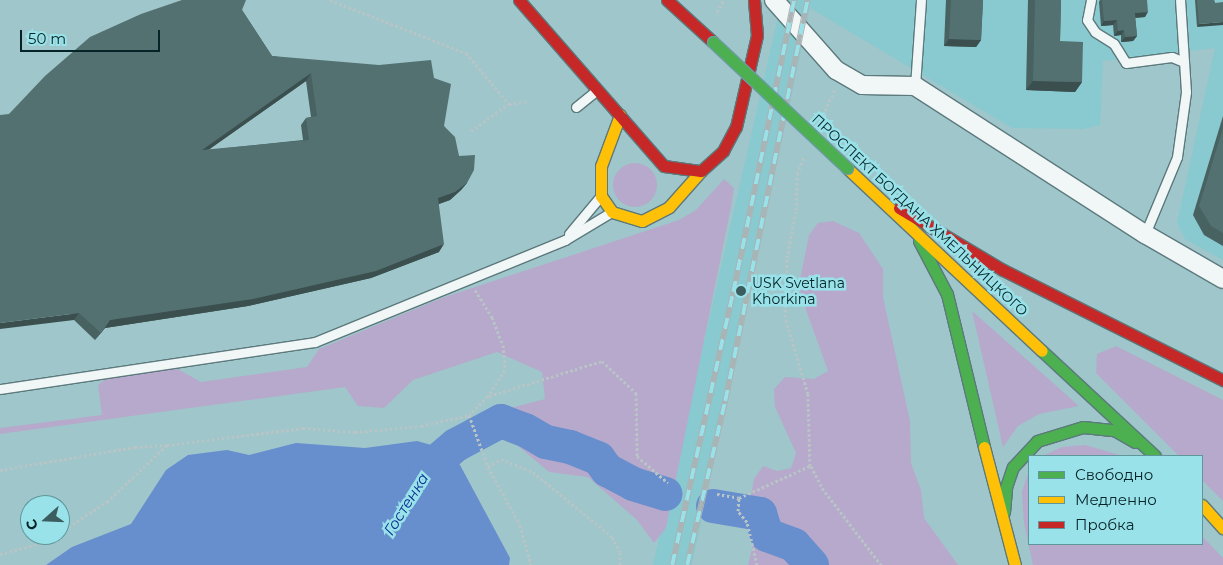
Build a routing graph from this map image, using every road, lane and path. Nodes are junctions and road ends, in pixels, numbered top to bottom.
1 (330, 0) edge
2 (519, 0) edge
3 (667, 0) edge
4 (724, 0) edge
5 (754, 0) edge
6 (774, 0) edge
7 (922, 0) edge
8 (1091, 0) edge
9 (1180, 0) edge
10 (716, 12) dead end
11 (1184, 62) junction
12 (836, 70) junction
13 (915, 86) junction
14 (598, 88) junction
15 (528, 101) dead end
16 (509, 104) junction
17 (576, 108) dead end
18 (620, 115) junction
19 (820, 122) dead end
20 (471, 131) dead end
21 (809, 148) dead end
22 (701, 171) junction
23 (875, 194) junction
24 (601, 196) junction
25 (612, 212) junction
26 (914, 233) junction
27 (1145, 234) junction
28 (565, 240) junction
29 (468, 279) junction
30 (1223, 279) edge
31 (1223, 380) edge
32 (0, 389) edge
33 (488, 396) junction
34 (469, 416) junction
35 (166, 445) junction
36 (1153, 455) edge
37 (488, 466) junction
38 (810, 466) junction
39 (0, 470) edge
40 (668, 484) dead end
41 (717, 494) dead end
42 (739, 498) junction
43 (1203, 506) edge
44 (70, 526) edge
45 (1223, 528) edge
46 (34, 545) edge
47 (1009, 546) junction
48 (0, 554) edge
49 (531, 565) edge
50 (620, 565) edge
51 (757, 565) edge
52 (881, 565) edge
53 (1015, 565) edge

1 - 16 path
2 - 14 main road
3 - 23 main road, ПРОСПЕКТ БОГДАНА ХМЕЛЬНИЦКОГО, bridge
4 - 10 path
5 - 22 main road
6 - 12 street
7 - 13 lane
8 - 11 lane
9 - 11 lane
11 - 27 lane
12 - 13 street
12 - 19 path
13 - 27 street
14 - 17 lane
14 - 18 main road
15 - 16 path
16 - 20 path
18 - 22 main road
18 - 24 main road
21 - 38 path
22 - 25 main road
23 - 26 main road, ПРОСПЕКТ БОГДАНА ХМЕЛЬНИЦКОГО
23 - 31 main road
24 - 25 main road
24 - 28 lane
25 - 28 lane
26 - 36 main road, ПРОСПЕКТ БОГДАНА ХМЕЛЬНИЦКОГО
26 - 47 main road
27 - 30 street
28 - 29 lane
29 - 32 lane
29 - 33 path
33 - 34 path
33 - 40 path
34 - 35 path
34 - 37 path
35 - 39 path
35 - 44 path
36 - 47 main road
37 - 49 path
37 - 50 path
38 - 42 path
38 - 52 path
41 - 42 path
42 - 51 path
43 - 45 main road
46 - 48 path
47 - 53 main road

